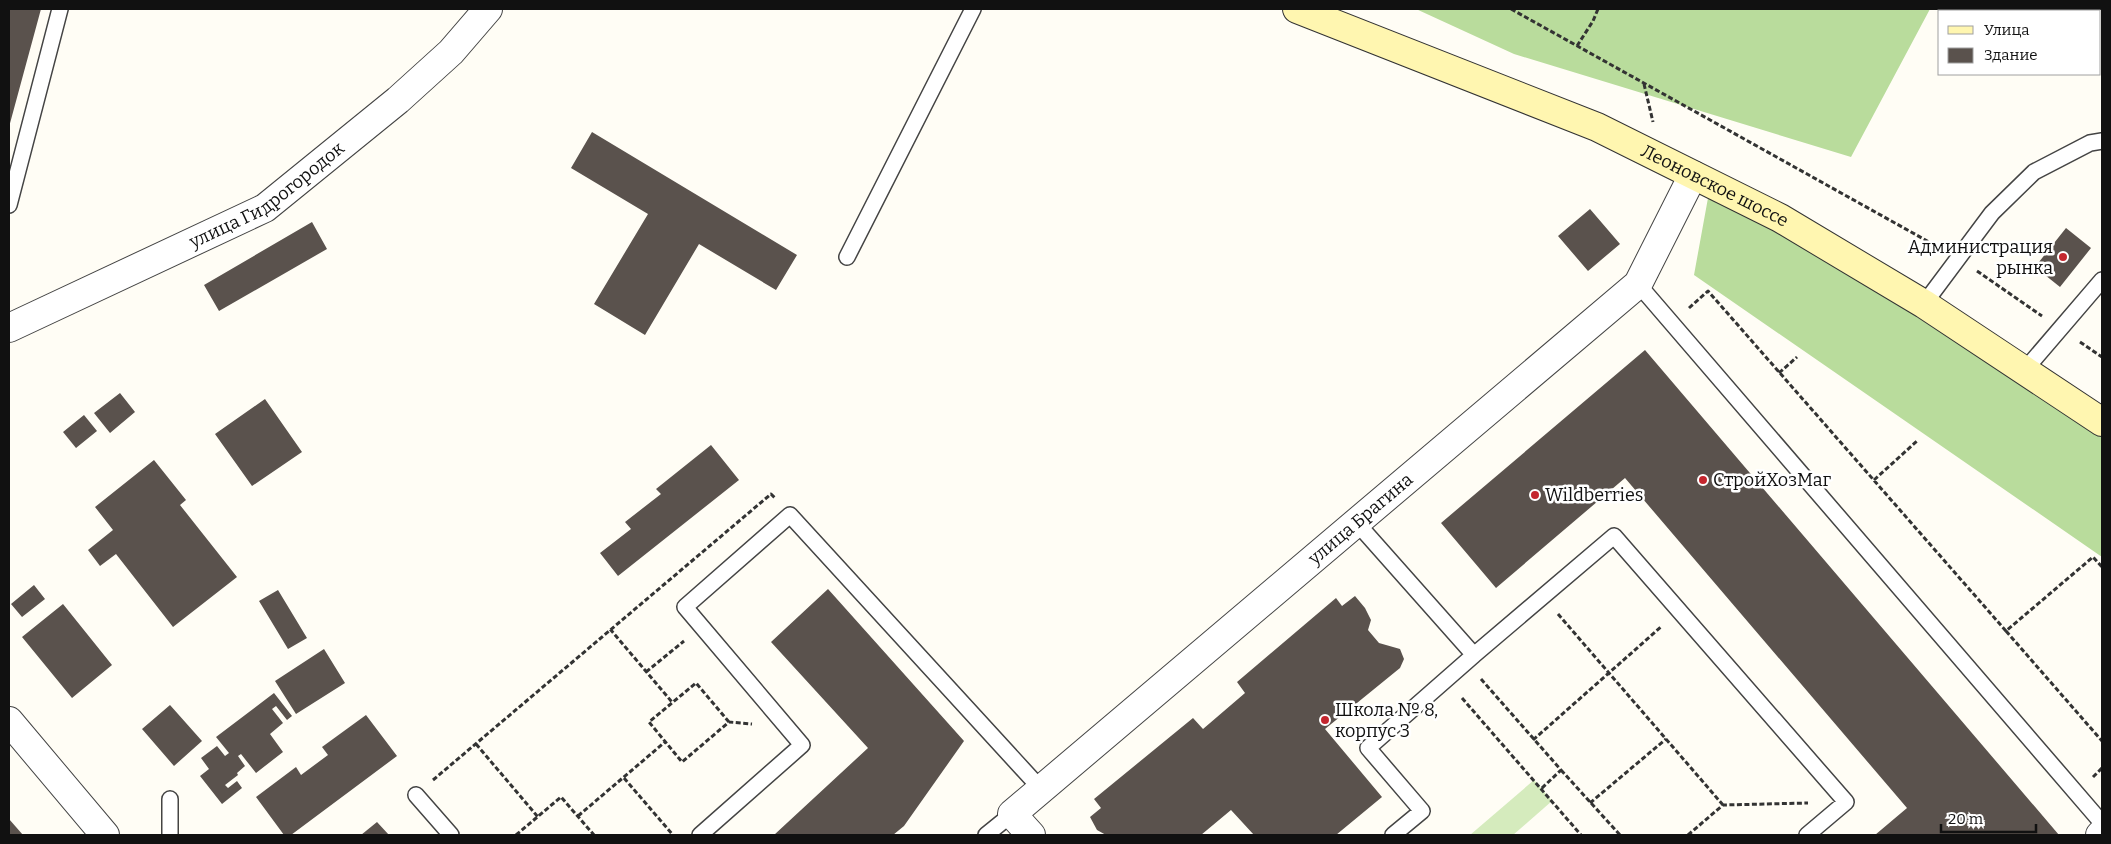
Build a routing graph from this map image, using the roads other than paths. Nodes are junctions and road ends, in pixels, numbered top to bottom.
1 (60, 9) edge
2 (488, 9) edge
3 (973, 9) edge
4 (1297, 9) edge
5 (2102, 141) edge
6 (1693, 175) junction
7 (9, 205) edge
8 (847, 257) dead end
9 (2102, 280) edge
10 (1638, 284) junction
11 (1924, 304) junction
12 (9, 328) edge
13 (2024, 370) junction
14 (2102, 422) edge
15 (1356, 522) junction
16 (1470, 659) junction
17 (9, 721) edge
18 (1041, 789) junction
19 (416, 795) road end
20 (170, 799) dead end
21 (1012, 814) junction
22 (2102, 823) edge
23 (105, 835) edge
24 (170, 835) edge
25 (451, 835) edge
26 (700, 835) edge
27 (986, 835) edge
28 (1031, 835) edge
29 (1393, 835) edge
30 (1807, 835) edge

1 - 7 lane
2 - 12 street, улица Гидрогородок
3 - 8 lane
4 - 6 main road, Леоновское шоссе
5 - 11 lane
6 - 10 street, улица Брагина
6 - 11 main road, Леоновское шоссе
9 - 13 lane
10 - 15 street, улица Брагина
10 - 22 lane
11 - 13 main road, Леоновское шоссе
13 - 14 main road, Леоновское шоссе
15 - 16 lane
15 - 18 street, улица Брагина
16 - 29 lane
16 - 30 lane
17 - 23 street
18 - 21 street, улица Брагина
18 - 26 lane
19 - 25 lane
20 - 24 lane
21 - 27 lane
21 - 28 street

